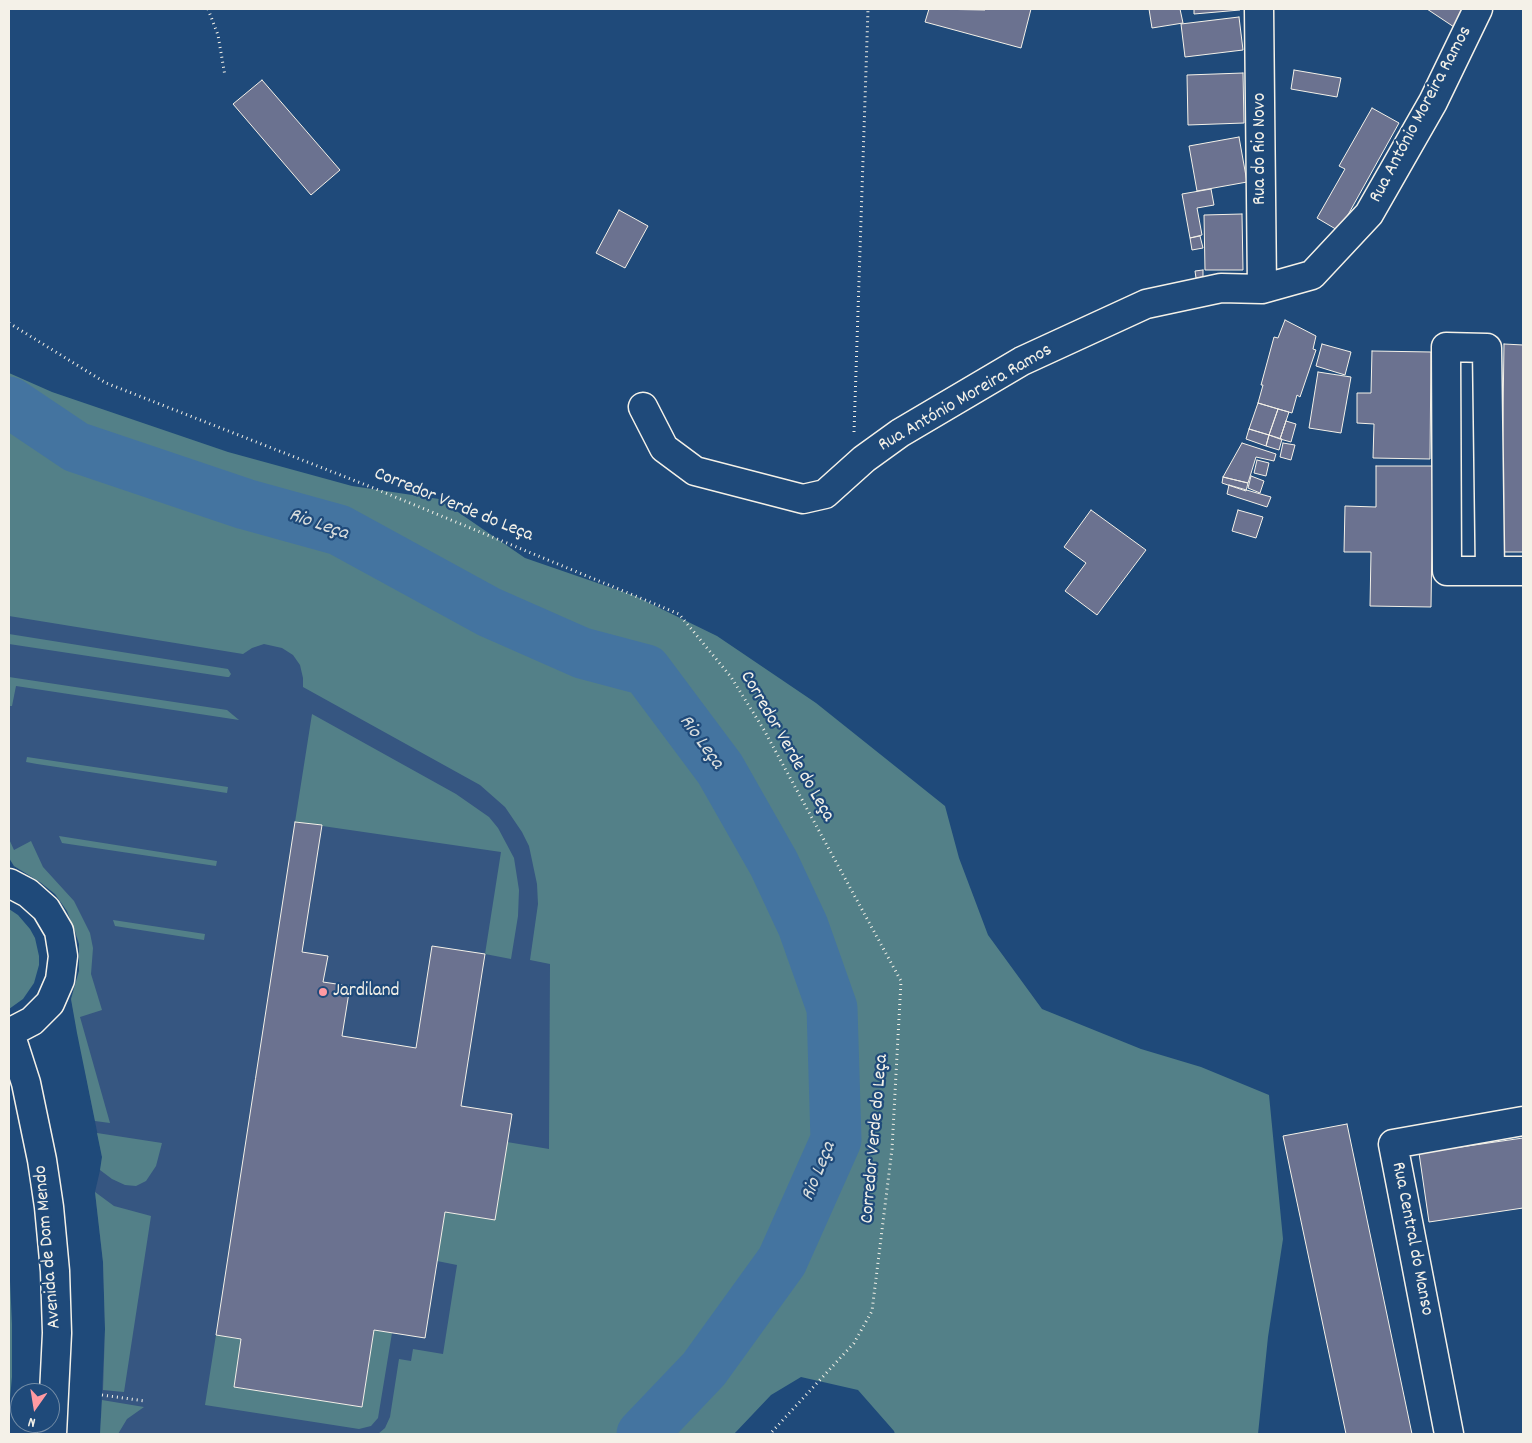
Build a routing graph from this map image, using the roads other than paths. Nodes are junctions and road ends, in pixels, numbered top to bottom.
1 (1259, 9) edge
2 (1478, 9) edge
3 (1262, 289) junction
4 (642, 407) dead end
5 (1490, 571) junction
6 (1523, 571) edge
7 (9, 883) edge
8 (10, 1033) edge
9 (1523, 1121) edge
10 (52, 1434) edge
11 (1450, 1434) edge

1 - 3 street, Rua do Rio Novo
2 - 3 street, Rua António Moreira Ramos
3 - 4 street, Rua António Moreira Ramos
5 - 5 street
5 - 6 street
7 - 8 street
8 - 10 street, Avenida de Dom Mendo
9 - 11 street, Rua Central do Manso

